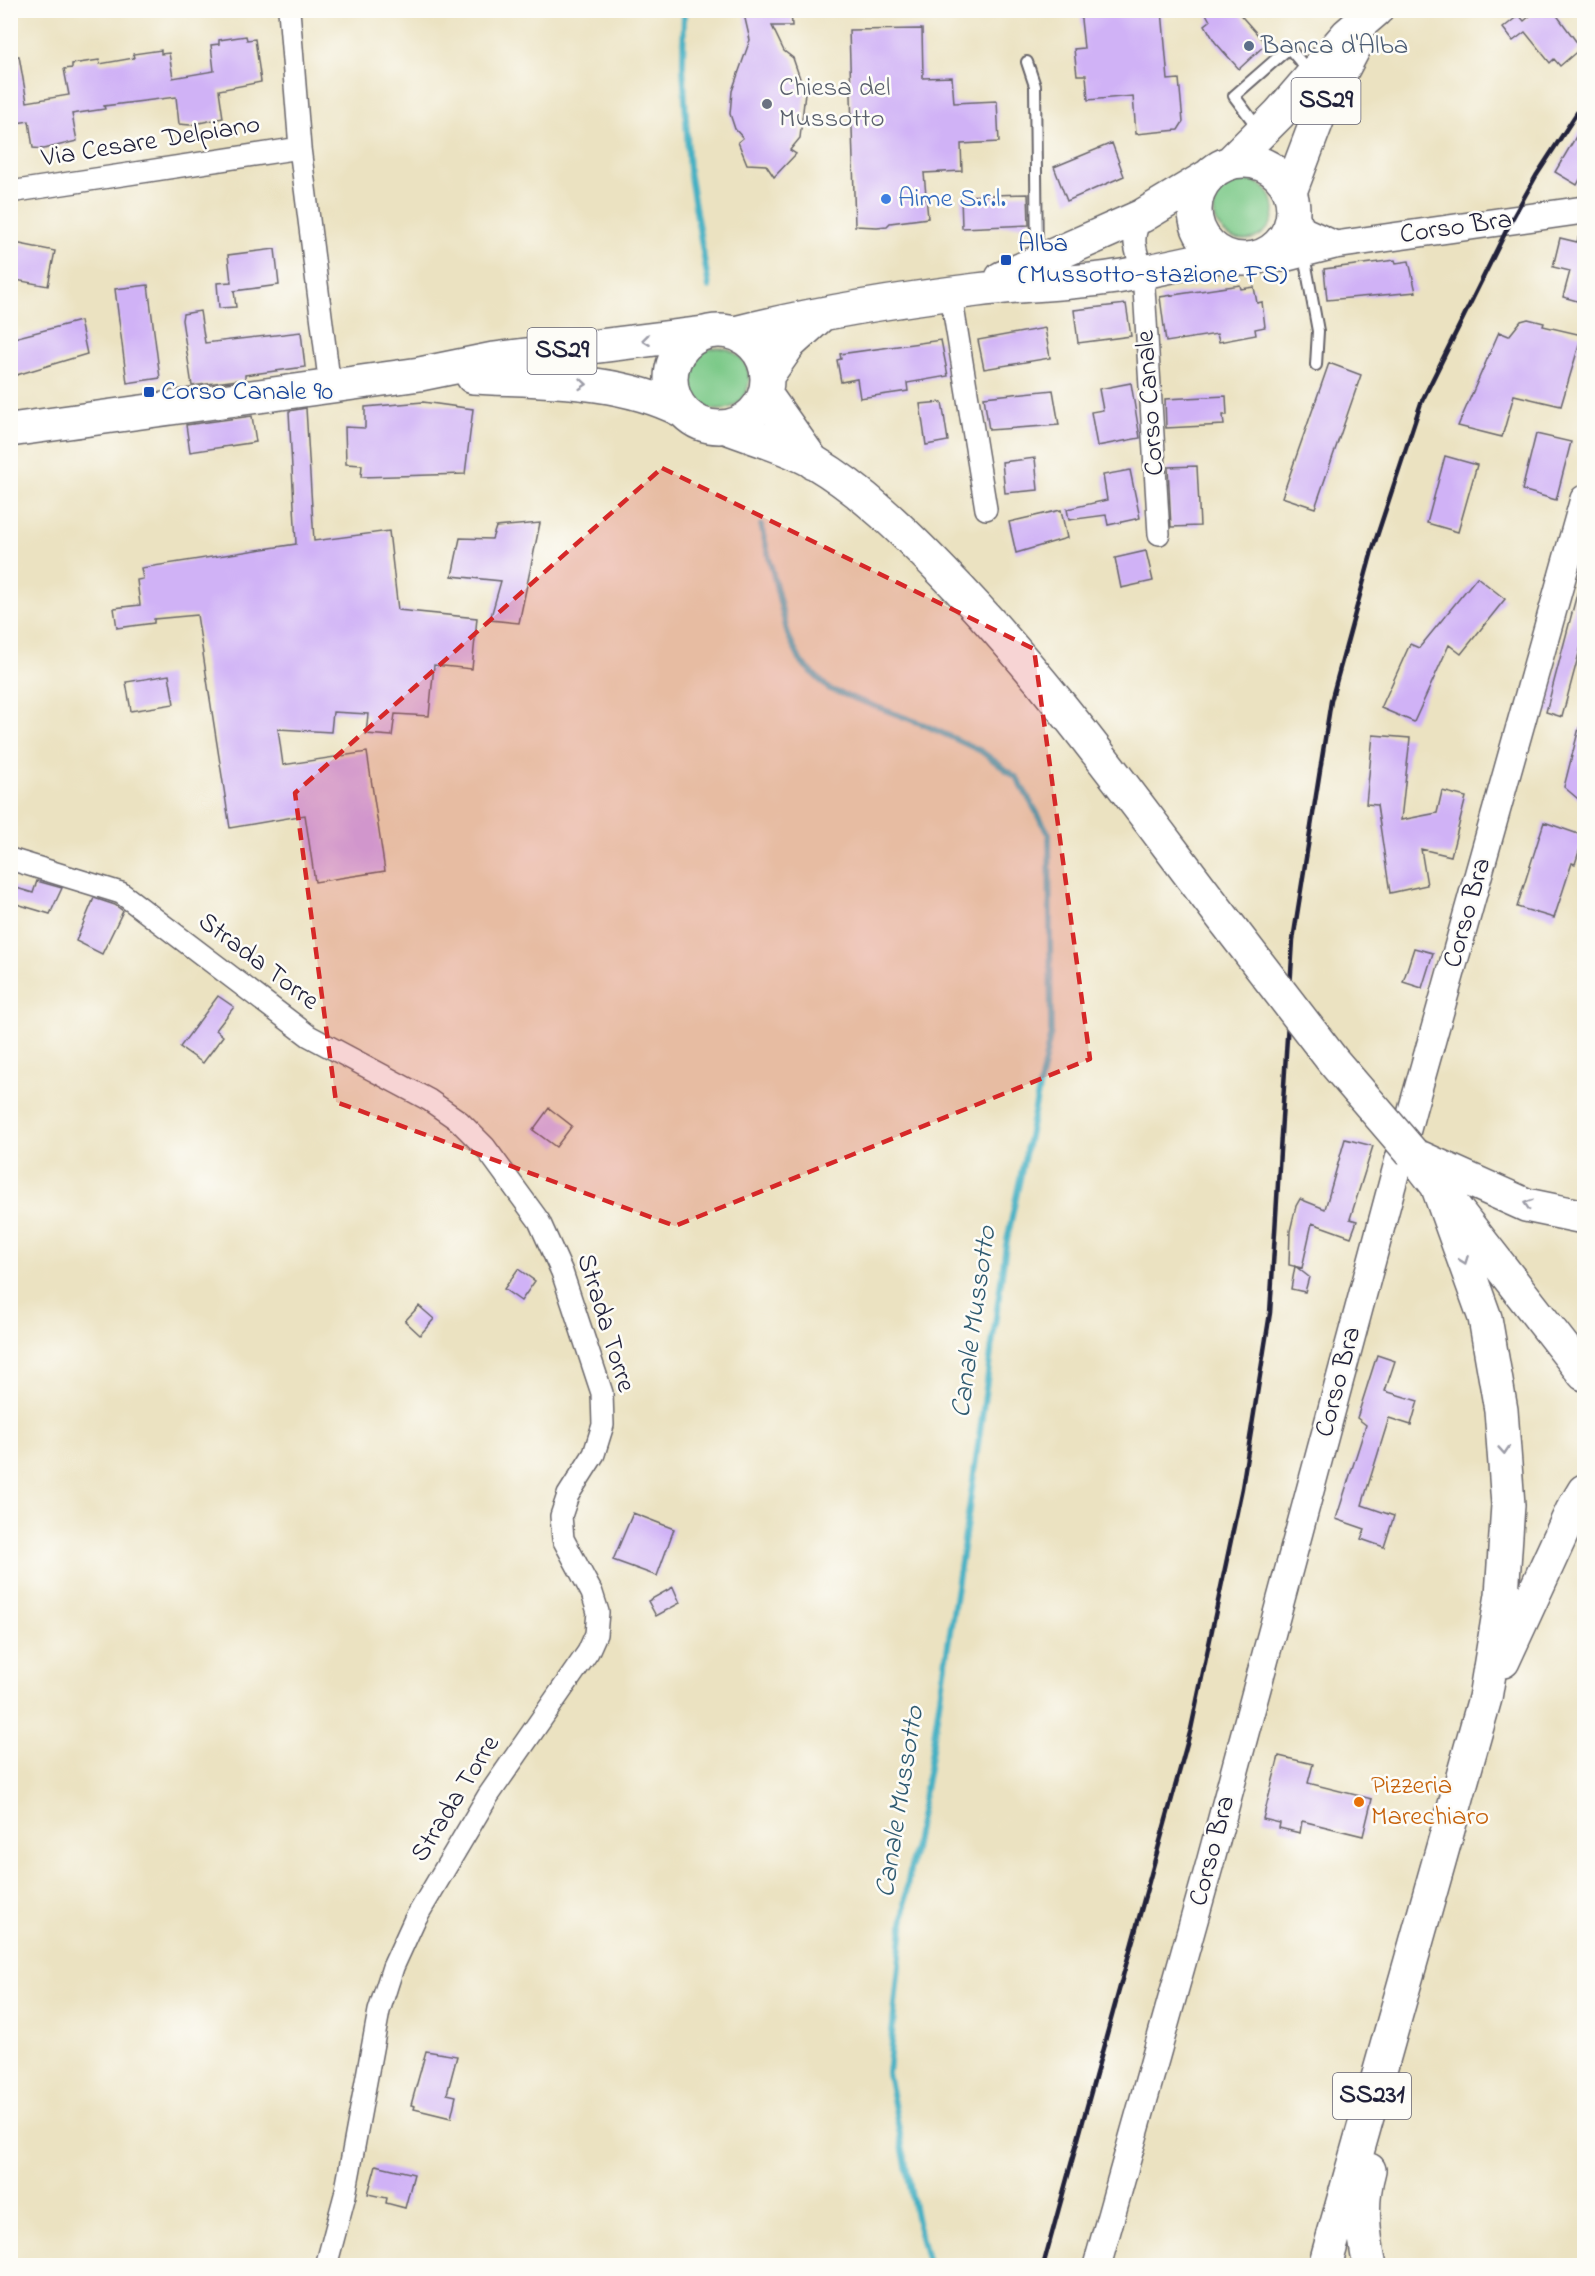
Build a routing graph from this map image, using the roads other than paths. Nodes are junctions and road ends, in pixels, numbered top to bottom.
1 (290, 10) edge
2 (1372, 12) edge
3 (1027, 62) dead end
4 (1313, 76) junction
5 (1321, 110) junction
6 (1261, 131) junction
7 (300, 148) junction
8 (1219, 169) junction
9 (10, 192) edge
10 (1291, 202) junction
11 (1583, 208) edge
12 (1142, 216) junction
13 (1335, 245) junction
14 (1224, 255) junction
15 (1304, 255) junction
16 (1257, 257) junction
17 (1036, 263) junction
18 (1143, 272) junction
19 (963, 292) junction
20 (820, 316) junction
21 (720, 333) junction
22 (1316, 365) dead end
23 (420, 374) junction
24 (766, 385) junction
25 (330, 387) junction
26 (681, 410) junction
27 (726, 427) junction
28 (10, 430) edge
29 (813, 462) junction
30 (1584, 499) edge
31 (986, 509) dead end
32 (1159, 534) dead end
33 (10, 859) edge
34 (1439, 1177) junction
35 (1584, 1217) edge
36 (1584, 1374) edge
37 (1584, 1491) edge
38 (1485, 1698) junction
39 (1420, 1926) junction
40 (326, 2265) edge
41 (1097, 2265) edge
42 (1324, 2265) edge
43 (1370, 2265) edge

1 - 7 street, Via Cesare Delpiano
2 - 4 main road, SS29
2 - 5 main road, SS29
3 - 17 lane
4 - 5 street
4 - 6 main road, SS29
4 - 6 lane
5 - 10 main road, SS29
6 - 8 main road, SS29
7 - 9 street, Via Cesare Delpiano
7 - 25 street, Via Cesare Delpiano
8 - 10 main road
8 - 12 main road, SS29
8 - 14 main road
10 - 13 street
10 - 16 main road
11 - 13 street, Corso Bra
12 - 17 main road, SS29
12 - 18 street, Corso Canale
13 - 15 street, Corso Bra
14 - 16 main road
14 - 18 main road, SS29
15 - 16 street, Corso Bra
15 - 22 lane
17 - 19 main road, SS29
18 - 19 main road, SS29
18 - 32 street, Corso Canale
19 - 20 main road, SS29
19 - 31 street
20 - 21 main road, SS29
20 - 24 main road
21 -> 23 main road, SS29
21 - 24 main road
21 - 26 main road
23 - 25 main road, SS29
23 -> 26 main road, SS29
24 - 27 main road
24 - 29 main road
25 - 28 main road, SS29
26 - 27 main road
27 - 29 main road
29 - 34 main road, bridge
30 - 41 street, Corso Bra
33 - 40 street, Strada Torre
35 -> 34 main road
34 - 36 main road
34 -> 38 main road
37 - 38 main road, SS231
38 - 39 main road, SS231
39 - 42 main road, SS231
39 - 43 main road

